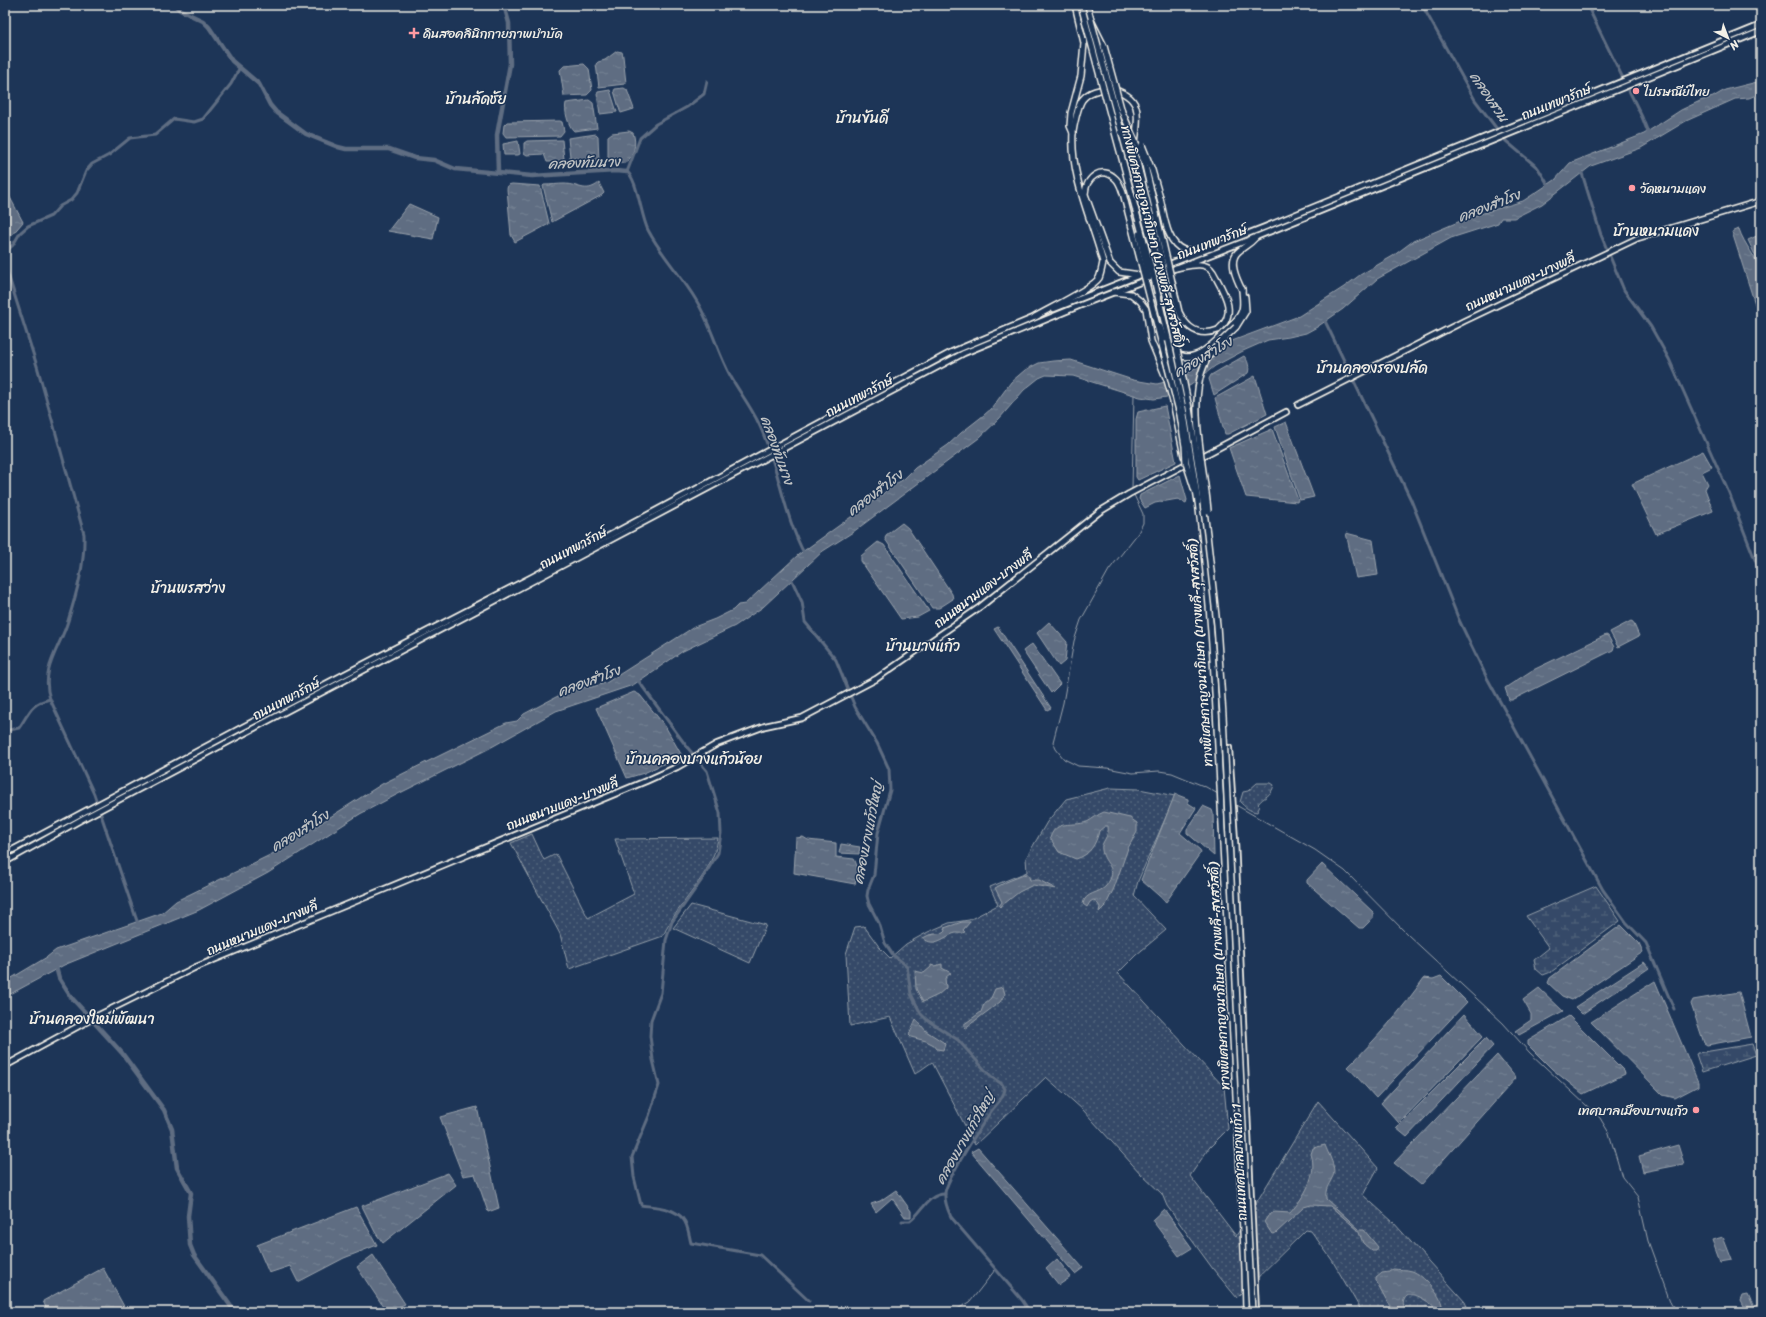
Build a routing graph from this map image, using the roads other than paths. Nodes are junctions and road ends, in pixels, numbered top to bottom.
1 (1075, 5) edge
2 (1081, 5) edge
3 (1087, 5) edge
4 (1092, 20) junction
5 (1761, 25) edge
6 (1761, 31) edge
7 (1104, 46) junction
8 (1073, 133) junction
9 (1130, 189) junction
10 (1761, 201) edge
11 (1295, 218) junction
12 (1256, 237) junction
13 (1212, 248) junction
14 (1176, 268) junction
15 (1140, 275) junction
16 (1242, 288) junction
17 (1113, 292) junction
18 (1166, 295) junction
19 (1035, 317) junction
20 (898, 381) junction
21 (901, 387) junction
22 (1298, 406) dead end
23 (1286, 412) dead end
24 (1186, 463) junction
25 (1198, 502) junction
26 (1207, 534) junction
27 (446, 622) junction
28 (448, 626) junction
29 (1229, 748) dead end
30 (5, 854) edge
31 (5, 862) edge
32 (5, 1066) edge
33 (1246, 1312) edge
34 (1252, 1312) edge
35 (1256, 1312) edge

1 - 8 highway
2 - 9 highway, ทางพิเศษกาญจนาภิเษก (บางพลี-สุขสวัสดิ์), bridge
3 - 4 highway, ทางพิเศษกาญจนาภิเษก (บางพลี-สุขสวัสดิ์)
4 - 7 highway, bridge
4 - 18 highway, ทางพิเศษกาญจนาภิเษก (บางพลี-สุขสวัสดิ์), bridge
5 - 11 main road, ถนนเทพารักษ์
6 - 11 main road, ถนนเทพารักษ์
7 - 13 highway, bridge
7 - 14 highway, bridge
8 - 18 highway, bridge
8 - 19 highway
9 - 16 highway, bridge
9 - 25 highway, ทางพิเศษกาญจนาภิเษก (บางพลี-สุขสวัสดิ์), bridge
10 - 22 main road, ถนนหนามแดง-บางพลี
11 - 12 main road, ถนนเทพารักษ์
11 - 13 main road, ถนนเทพารักษ์
12 - 14 main road, ถนนเทพารักษ์
12 - 16 highway
13 - 15 main road, ถนนเทพารักษ์
14 - 17 main road, ถนนเทพารักษ์
15 - 19 main road, ถนนเทพารักษ์
15 - 24 highway, bridge
16 - 26 highway, bridge
17 - 21 main road, ถนนเทพารักษ์
17 - 24 highway, bridge
18 - 26 highway, ทางพิเศษกาญจนาภิเษก (บางพลี-สุขสวัสดิ์), bridge
19 - 20 main road, ถนนเทพารักษ์
20 - 21 main road
20 - 27 main road, ถนนเทพารักษ์
21 - 28 main road, ถนนเทพารักษ์
23 - 32 main road, ถนนหนามแดง-บางพลี
24 - 25 highway, bridge
25 - 33 highway, ทางพิเศษกาญจนาภิเษก (บางพลี-สุขสวัสดิ์)
26 - 34 highway, ทางพิเศษกาญจนาภิเษก (บางพลี-สุขสวัสดิ์), bridge
27 - 28 main road
27 - 30 main road, ถนนเทพารักษ์
28 - 31 main road, ถนนเทพารักษ์
29 - 35 main road, ถนนเทศบาลบางแก้ว 1

